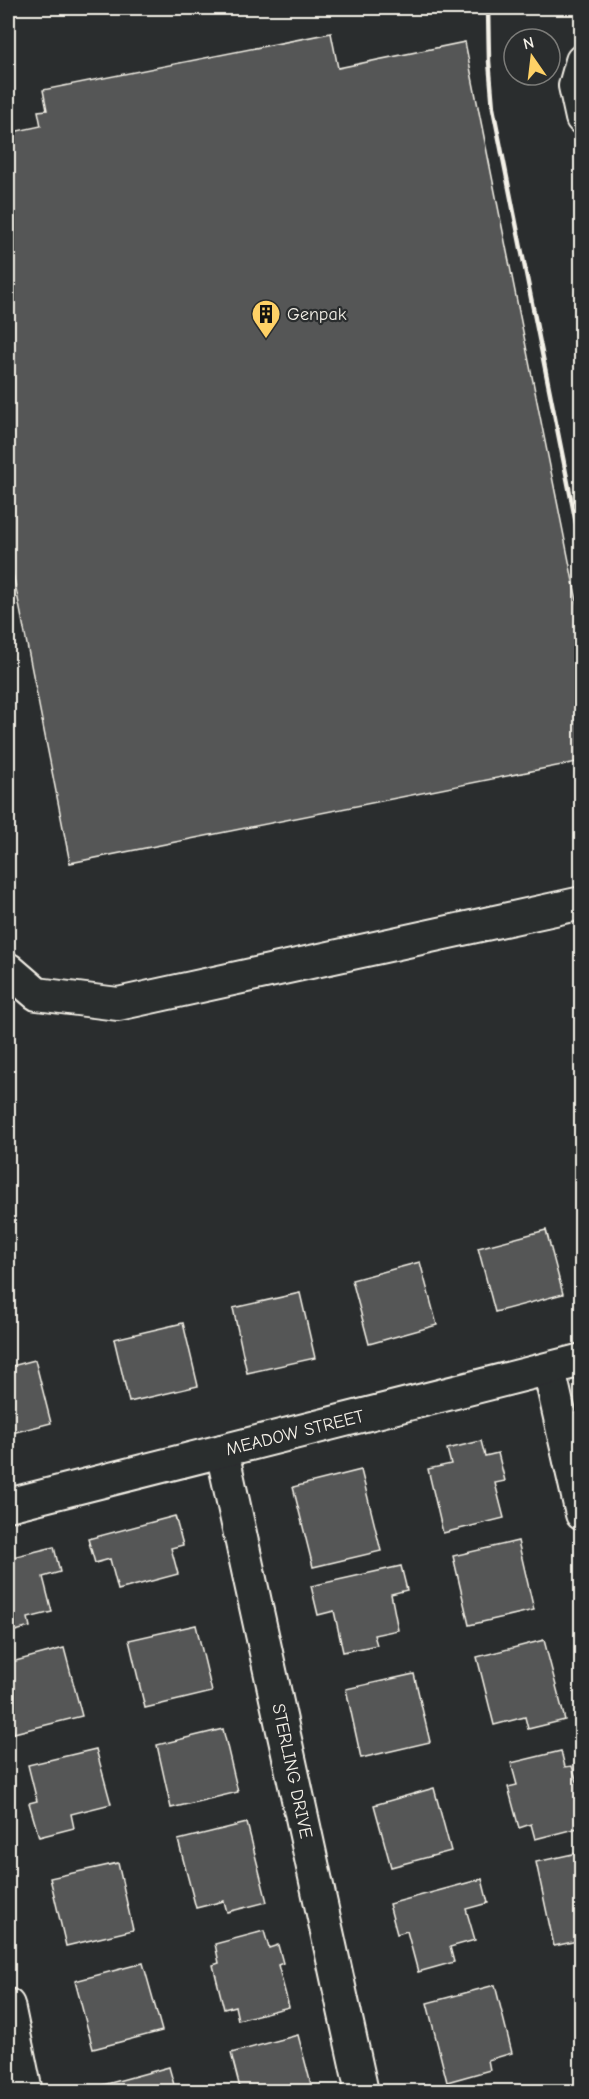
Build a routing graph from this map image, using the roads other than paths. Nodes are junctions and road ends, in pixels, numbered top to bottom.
1 (582, 61) edge
2 (582, 118) edge
3 (582, 903) edge
4 (8, 969) edge
5 (582, 1360) edge
6 (549, 1369) junction
7 (222, 1451) junction
8 (8, 1505) edge
9 (582, 1514) edge
10 (8, 2005) edge
11 (26, 2091) edge
12 (362, 2091) edge

1 - 2 street
3 - 4 street
5 - 6 street, MEADOW STREET
6 - 7 street, MEADOW STREET
6 - 9 street
7 - 8 street, MEADOW STREET
7 - 12 street, STERLING DRIVE
10 - 11 street

